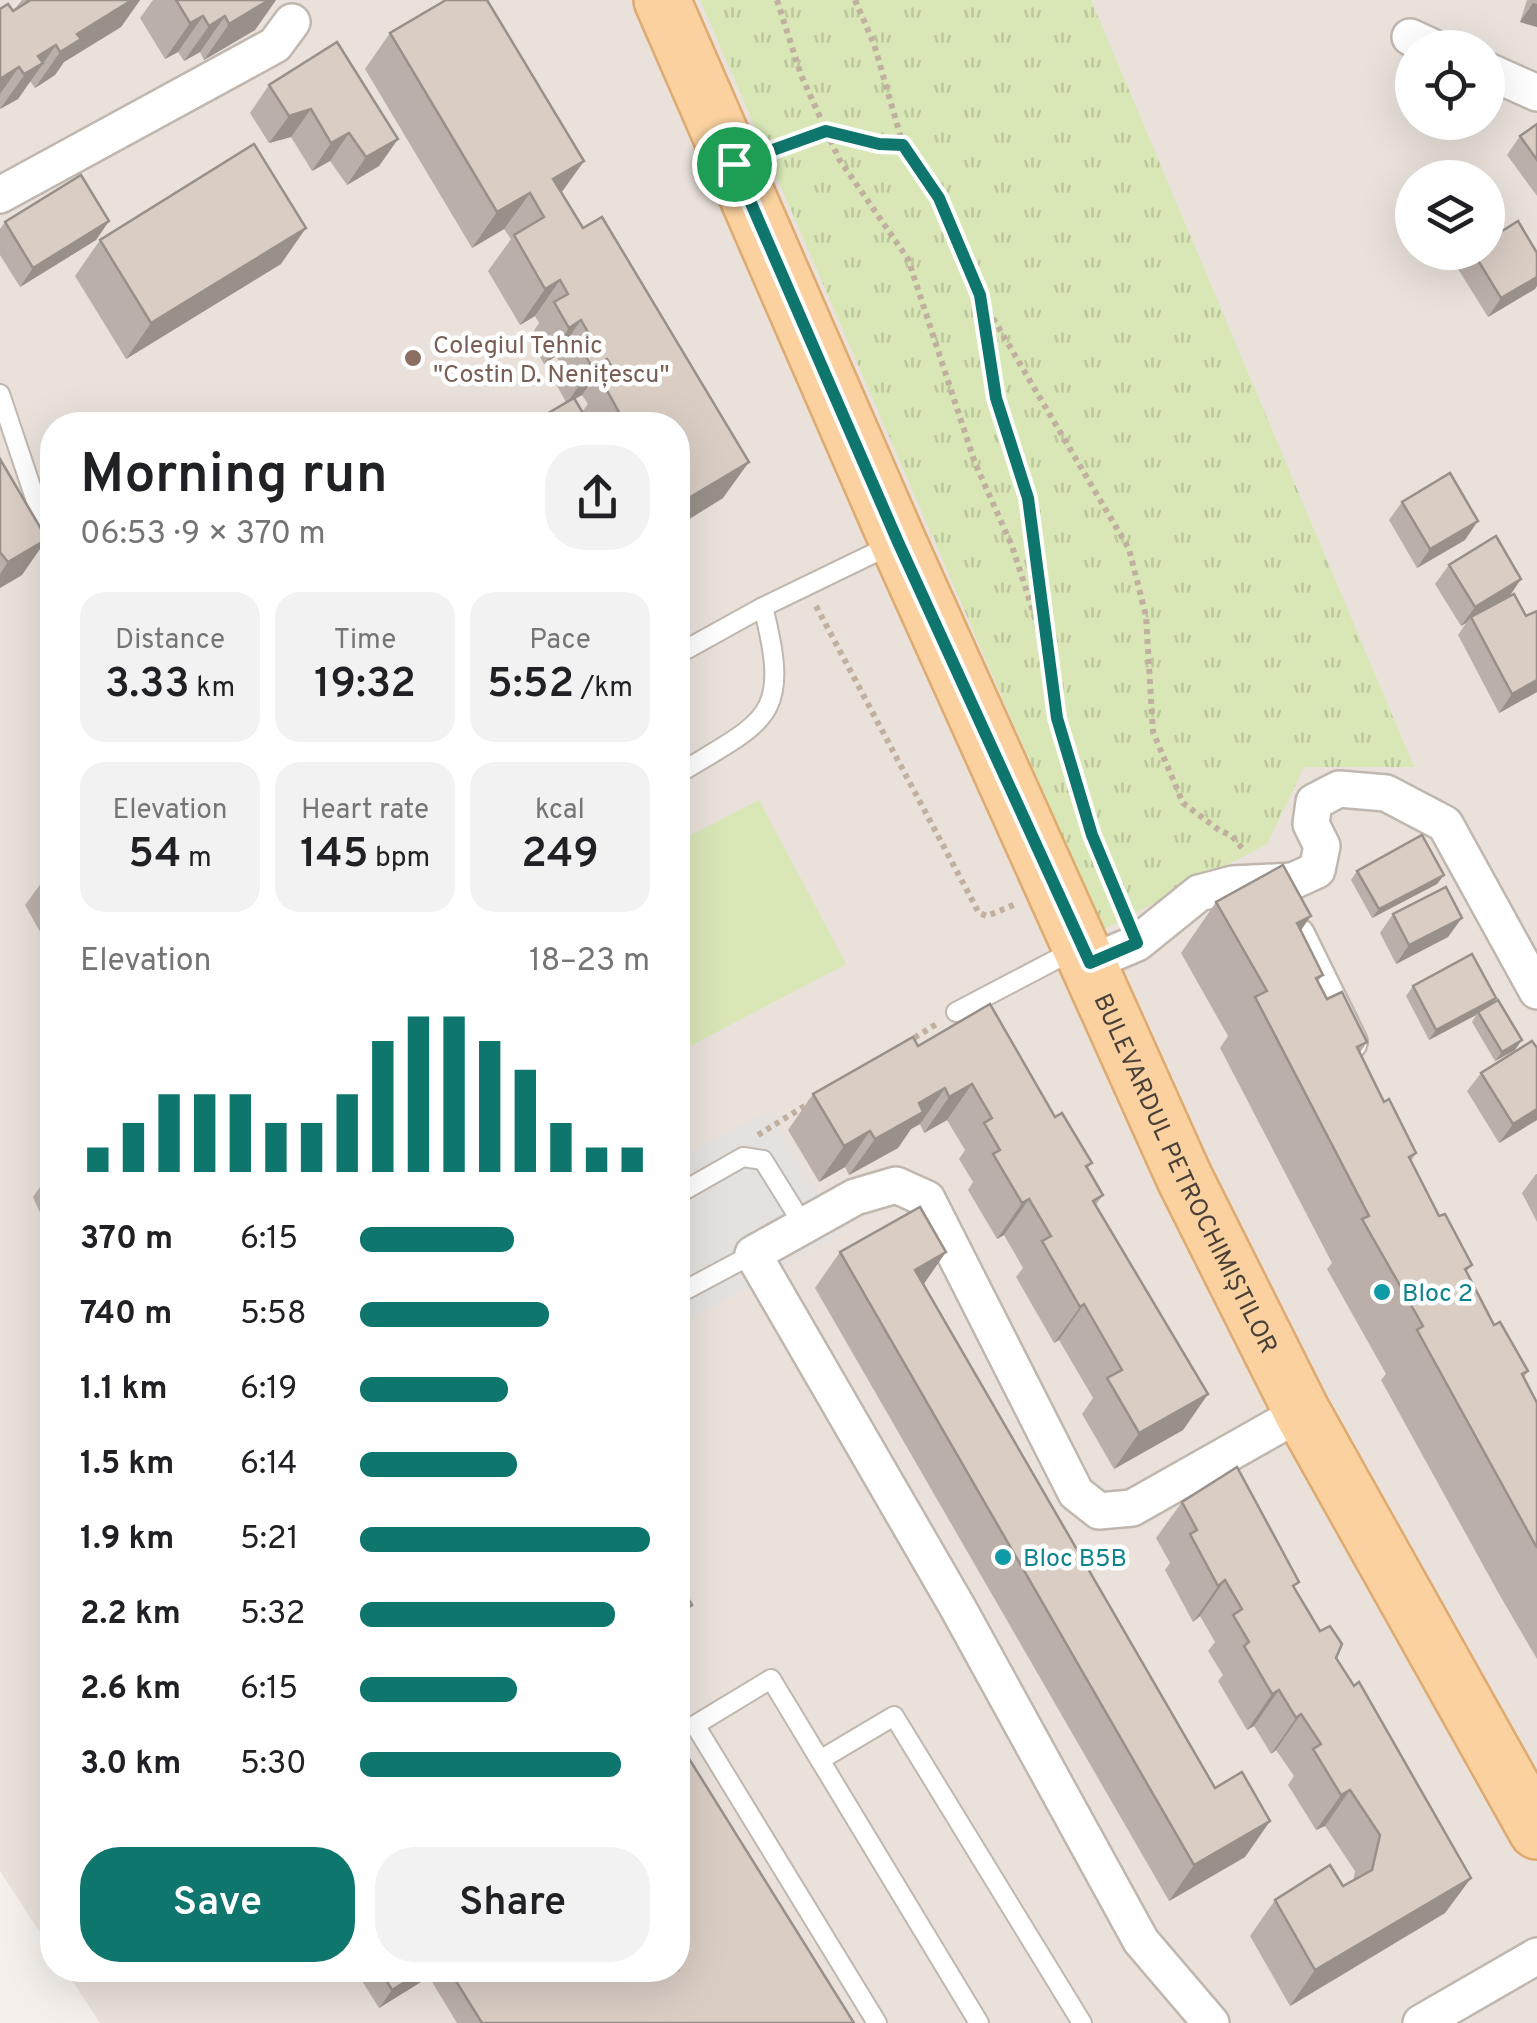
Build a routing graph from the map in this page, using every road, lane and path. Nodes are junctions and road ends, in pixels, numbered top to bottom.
1 (662, 0) edge
2 (777, 0) edge
3 (855, 0) edge
4 (298, 7) edge
5 (1505, 79) edge
6 (1537, 93) edge
7 (826, 131) junction
8 (903, 145) junction
9 (734, 164) junction
10 (0, 195) edge
11 (980, 295) junction
12 (0, 394) edge
13 (40, 513) edge
14 (898, 542) junction
15 (806, 586) junction
16 (763, 608) junction
17 (690, 648) edge
18 (1048, 657) junction
19 (690, 767) edge
20 (1232, 836) dead end
21 (1270, 880) junction
22 (1031, 898) dead end
23 (1095, 955) junction
24 (1537, 991) edge
25 (956, 1012) joint
26 (890, 1053) edge
27 (1364, 1073) edge
28 (824, 1094) edge
29 (752, 1156) junction
30 (690, 1187) edge
31 (804, 1226) junction
32 (753, 1254) junction
33 (690, 1288) edge
34 (1302, 1412) junction
35 (820, 1760) junction
36 (1537, 1830) edge
37 (1537, 1956) edge
38 (878, 2023) edge
39 (978, 2023) edge
40 (1082, 2023) edge
41 (1211, 2023) edge
42 (1421, 2023) edge

1 - 9 main road, BULEVARDUL PETROCHIMIȘTILOR
2 - 7 path
3 - 8 path
4 - 10 street
5 - 6 street
7 - 8 path
7 - 9 path
7 - 18 path
8 - 11 path
9 - 14 main road, BULEVARDUL PETROCHIMIȘTILOR
11 - 18 path
11 - 20 path
12 - 13 lane
14 - 15 lane
14 - 23 main road, BULEVARDUL PETROCHIMIȘTILOR
15 - 16 lane
15 - 22 path
16 - 17 lane
16 - 19 lane
18 - 23 path
21 - 23 street
21 - 24 street
21 - 27 street
23 - 25 lane
23 - 34 main road, BULEVARDUL PETROCHIMIȘTILOR
25 - 26 path
28 - 29 path
29 - 30 lane
29 - 31 lane
31 - 32 street
31 - 34 street
32 - 33 lane
32 - 41 street
34 - 36 main road, BULEVARDUL PETROCHIMIȘTILOR
35 - 38 lane
35 - 39 lane
35 - 40 lane
37 - 42 street

